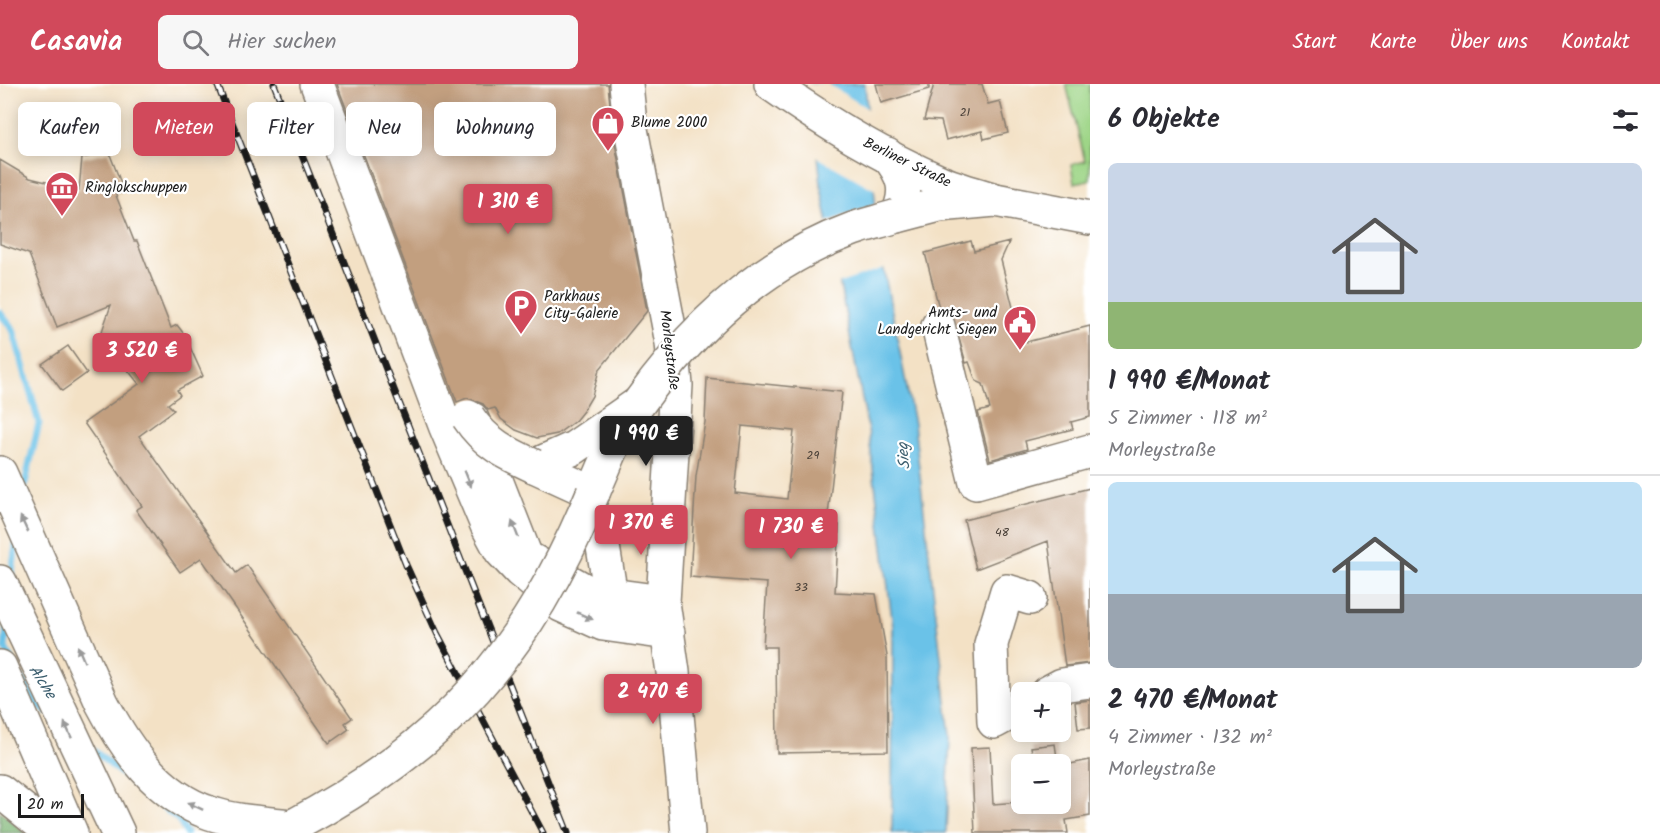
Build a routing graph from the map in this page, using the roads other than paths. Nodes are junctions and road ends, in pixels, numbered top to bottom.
1 (317, 84) edge
2 (626, 84) edge
3 (649, 84) edge
4 (783, 92) edge
5 (630, 124) junction
6 (887, 155) junction
7 (995, 200) junction
8 (897, 216) junction
9 (1090, 218) edge
10 (938, 326) dead end
11 (639, 403) junction
12 (461, 419) junction
13 (1090, 451) edge
14 (534, 466) junction
15 (0, 473) edge
16 (596, 508) junction
17 (0, 582) edge
18 (611, 596) junction
19 (1030, 598) dead end
20 (665, 617) junction
21 (0, 667) edge
22 (1011, 713) edge
23 (0, 792) edge
24 (285, 830) edge
25 (52, 833) edge
26 (71, 833) edge
27 (118, 833) edge
28 (688, 833) edge

1 - 12 main road
2 - 5 main road, Morleystraße
3 - 5 main road
4 - 6 main road, Berliner Straße
5 - 20 main road, Morleystraße
6 - 7 main road, Berliner Straße
6 - 8 main road
7 - 8 main road
7 - 9 main road, Berliner Straße
8 - 11 main road, bridge
10 - 13 main road
11 - 14 main road
11 - 16 main road
12 - 14 main road, bridge
18 -> 12 main road
12 -> 20 main road
14 - 16 main road
24 -> 15 main road
16 - 18 main road
16 - 24 main road, bridge
27 -> 17 main road
18 - 20 main road
19 - 22 main road
20 - 28 main road, Morleystraße
21 - 26 main road
23 - 25 main road

